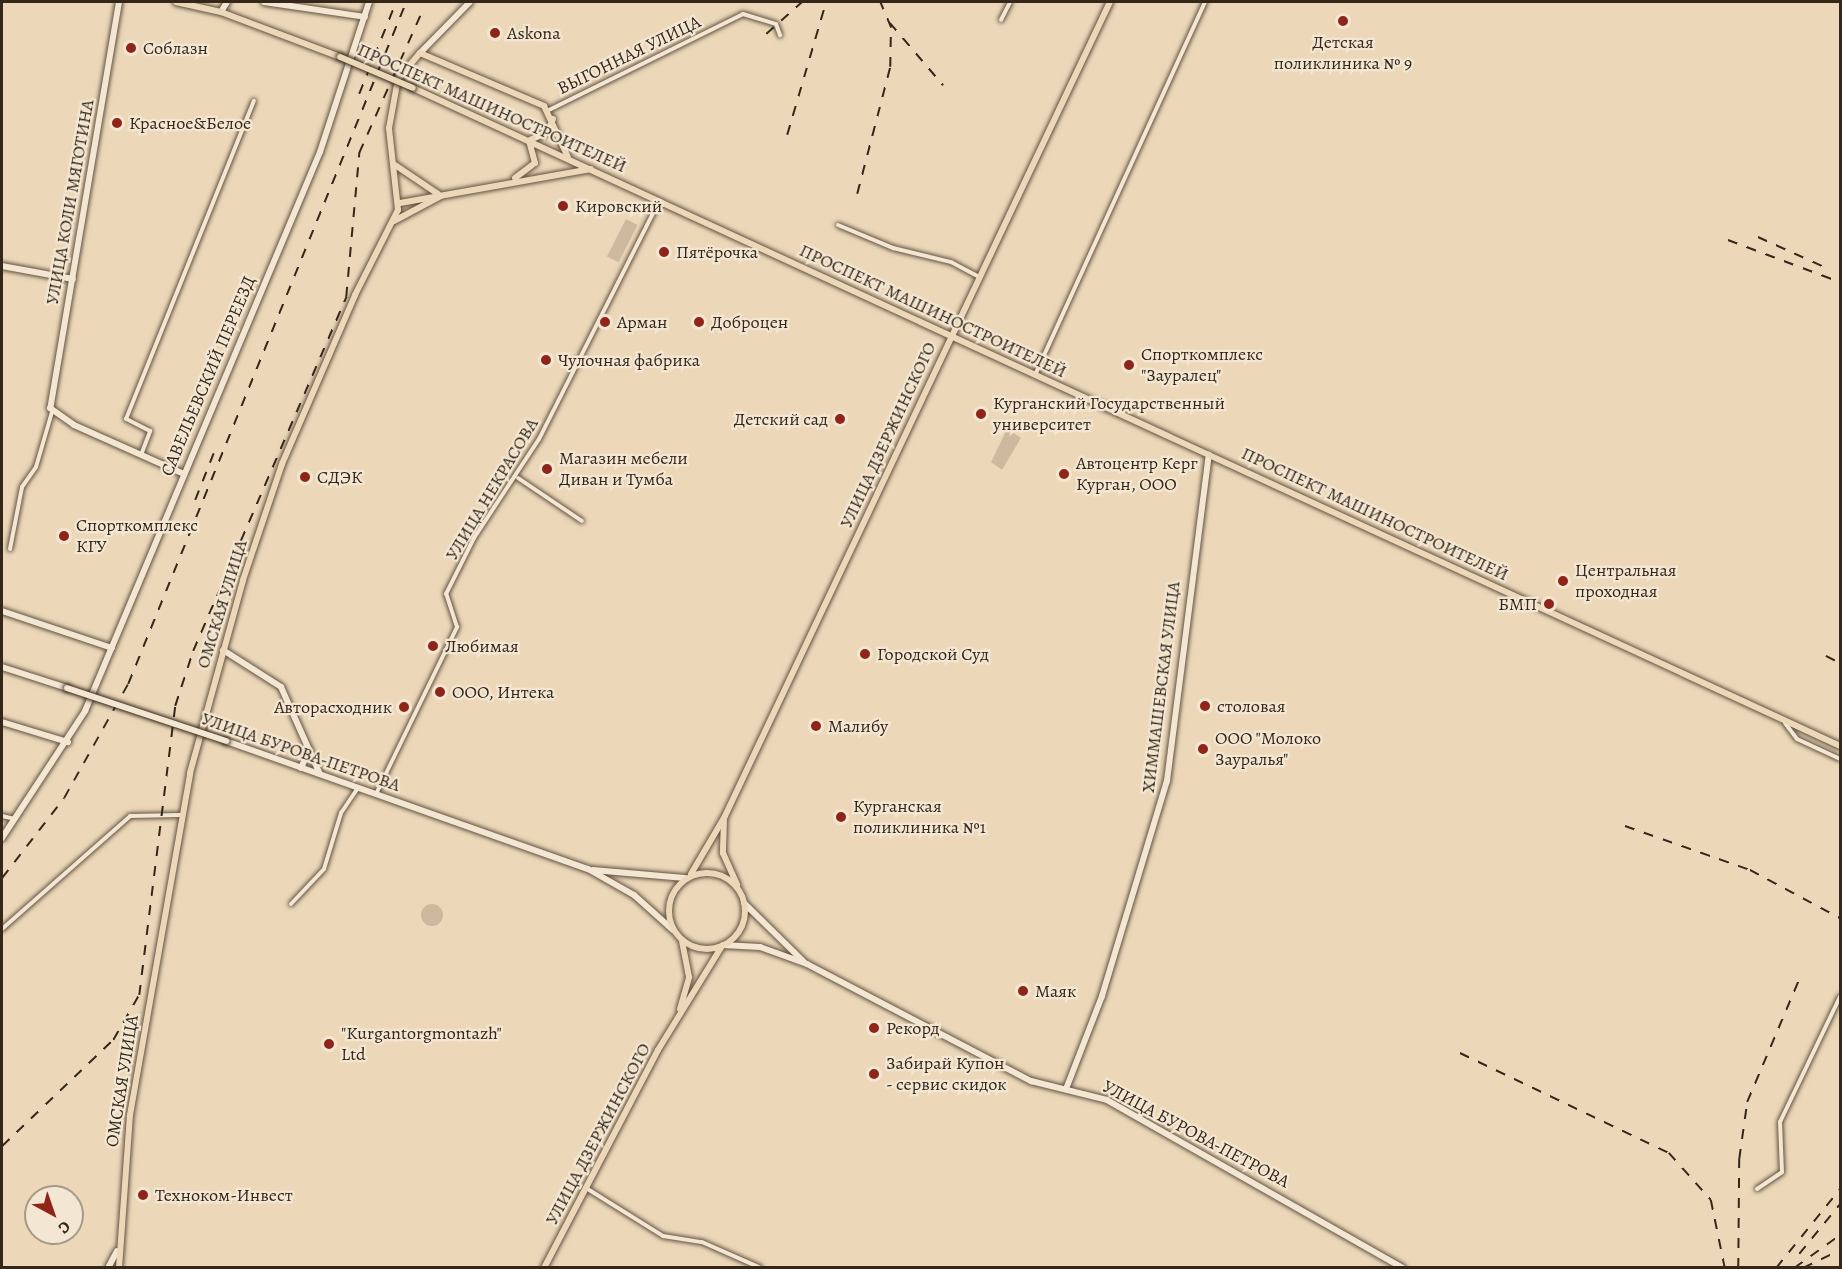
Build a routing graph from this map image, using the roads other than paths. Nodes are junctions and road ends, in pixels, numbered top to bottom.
1 (119, 2) edge
2 (176, 2) edge
3 (228, 2) edge
4 (264, 2) edge
5 (369, 2) edge
6 (470, 2) edge
7 (1010, 2) edge
8 (1110, 2) edge
9 (1205, 2) edge
10 (221, 12) junction
11 (365, 17) junction
12 (1001, 20) dead end
13 (780, 35) dead end
14 (420, 53) junction
15 (254, 101) dead end
16 (549, 110) junction
17 (553, 119) junction
18 (529, 140) junction
19 (568, 157) junction
20 (394, 165) junction
21 (592, 168) junction
22 (509, 180) junction
23 (442, 195) junction
24 (659, 200) junction
25 (400, 203) junction
26 (394, 221) junction
27 (838, 225) dead end
28 (2, 266) edge
29 (979, 277) junction
30 (73, 279) junction
31 (950, 337) junction
32 (1035, 375) junction
33 (51, 410) junction
34 (1209, 455) junction
35 (141, 456) junction
36 (182, 473) junction
37 (518, 477) junction
38 (582, 521) dead end
39 (10, 549) dead end
40 (2, 611) edge
41 (112, 648) junction
42 (223, 650) junction
43 (2, 667) edge
44 (1784, 720) junction
45 (2, 722) edge
46 (68, 742) junction
47 (1840, 746) edge
48 (309, 750) junction
49 (1840, 759) edge
50 (301, 768) junction
51 (320, 774) junction
52 (358, 788) junction
53 (376, 794) junction
54 (180, 815) junction
55 (2, 816) edge
56 (724, 816) junction
57 (17, 819) junction
58 (2, 838) edge
59 (588, 869) junction
60 (688, 876) junction
61 (740, 891) junction
62 (744, 903) junction
63 (291, 904) dead end
64 (2, 929) edge
65 (673, 930) junction
66 (682, 940) junction
67 (722, 946) junction
68 (807, 964) junction
69 (1840, 997) edge
70 (679, 1016) junction
71 (1066, 1089) junction
72 (586, 1188) junction
73 (1757, 1189) dead end
74 (117, 1251) junction
75 (108, 1268) edge
76 (119, 1268) edge
77 (544, 1268) edge
78 (761, 1268) edge
79 (1403, 1268) edge

1 - 30 main road, УЛИЦА КОЛИ МЯГОТИНА
2 - 10 main road, ПРОСПЕКТ МАШИНОСТРОИТЕЛЕЙ
3 - 10 main road
4 - 11 main road
5 - 11 main road, САВЕЛЬЕВСКИЙ ПЕРЕЕЗД
6 - 14 main road, ОМСКАЯ УЛИЦА
7 - 12 street
8 - 29 main road, УЛИЦА ДЗЕРЖИНСКОГО
9 - 32 street
10 - 18 main road, ПРОСПЕКТ МАШИНОСТРОИТЕЛЕЙ, bridge
11 - 36 main road, САВЕЛЬЕВСКИЙ ПЕРЕЕЗД
13 - 16 street, ВЫГОННАЯ УЛИЦА
14 - 16 main road
14 - 20 main road, ОМСКАЯ УЛИЦА
15 - 35 street
16 - 17 main road
17 - 18 main road
17 - 19 main road
18 - 19 main road, ПРОСПЕКТ МАШИНОСТРОИТЕЛЕЙ
18 - 22 main road
19 - 21 main road, ПРОСПЕКТ МАШИНОСТРОИТЕЛЕЙ
20 - 23 main road
20 - 25 main road, ОМСКАЯ УЛИЦА
21 - 22 main road
21 - 24 main road, ПРОСПЕКТ МАШИНОСТРОИТЕЛЕЙ
22 - 23 main road
23 - 25 main road
23 - 26 main road
24 - 31 main road, ПРОСПЕКТ МАШИНОСТРОИТЕЛЕЙ
24 - 37 street, УЛИЦА НЕКРАСОВА
25 - 26 main road, ОМСКАЯ УЛИЦА
26 - 42 main road, ОМСКАЯ УЛИЦА
27 - 29 street
28 - 30 main road
29 - 31 main road, УЛИЦА ДЗЕРЖИНСКОГО
30 - 33 main road, УЛИЦА КОЛИ МЯГОТИНА
31 - 32 main road, ПРОСПЕКТ МАШИНОСТРОИТЕЛЕЙ
31 - 56 main road, УЛИЦА ДЗЕРЖИНСКОГО
32 - 34 main road, ПРОСПЕКТ МАШИНОСТРОИТЕЛЕЙ
33 - 35 main road
33 - 39 street, УЛИЦА КОЛИ МЯГОТИНА
34 - 44 main road, ПРОСПЕКТ МАШИНОСТРОИТЕЛЕЙ
34 - 71 main road, ХИММАШЕВСКАЯ УЛИЦА
35 - 36 main road
36 - 41 main road, САВЕЛЬЕВСКИЙ ПЕРЕЕЗД
37 - 38 street
37 - 53 street, УЛИЦА НЕКРАСОВА
40 - 41 main road
41 - 46 main road, САВЕЛЬЕВСКИЙ ПЕРЕЕЗД
42 - 48 main road
42 - 54 main road, ОМСКАЯ УЛИЦА
43 - 50 main road, УЛИЦА БУРОВА-ПЕТРОВА, bridge
44 - 47 main road, ПРОСПЕКТ МАШИНОСТРОИТЕЛЕЙ
44 - 49 street
45 - 46 main road
46 - 57 main road, САВЕЛЬЕВСКИЙ ПЕРЕЕЗД
48 - 50 main road
48 - 51 main road
50 - 51 main road, УЛИЦА БУРОВА-ПЕТРОВА
51 - 52 main road, УЛИЦА БУРОВА-ПЕТРОВА
52 - 53 main road, УЛИЦА БУРОВА-ПЕТРОВА
52 - 63 street
53 - 59 main road, УЛИЦА БУРОВА-ПЕТРОВА
54 - 64 street
54 - 74 main road, ОМСКАЯ УЛИЦА
55 - 57 street
56 - 60 main road, УЛИЦА ДЗЕРЖИНСКОГО
56 - 61 main road, УЛИЦА ДЗЕРЖИНСКОГО
57 - 58 main road, САВЕЛЬЕВСКИЙ ПЕРЕЕЗД
59 - 60 main road, УЛИЦА БУРОВА-ПЕТРОВА
59 - 65 main road, УЛИЦА БУРОВА-ПЕТРОВА
60 - 61 main road
60 - 65 main road
61 - 62 main road
62 - 67 main road
62 - 68 main road, УЛИЦА БУРОВА-ПЕТРОВА
65 - 66 main road
66 - 67 main road
66 - 70 main road, УЛИЦА ДЗЕРЖИНСКОГО
67 - 68 main road, УЛИЦА БУРОВА-ПЕТРОВА
67 - 70 main road, УЛИЦА ДЗЕРЖИНСКОГО
68 - 71 main road, УЛИЦА БУРОВА-ПЕТРОВА
69 - 73 street
70 - 72 main road, УЛИЦА ДЗЕРЖИНСКОГО
71 - 79 main road, УЛИЦА БУРОВА-ПЕТРОВА
72 - 77 main road, УЛИЦА ДЗЕРЖИНСКОГО
72 - 78 street
74 - 75 main road
74 - 76 main road, ОМСКАЯ УЛИЦА

